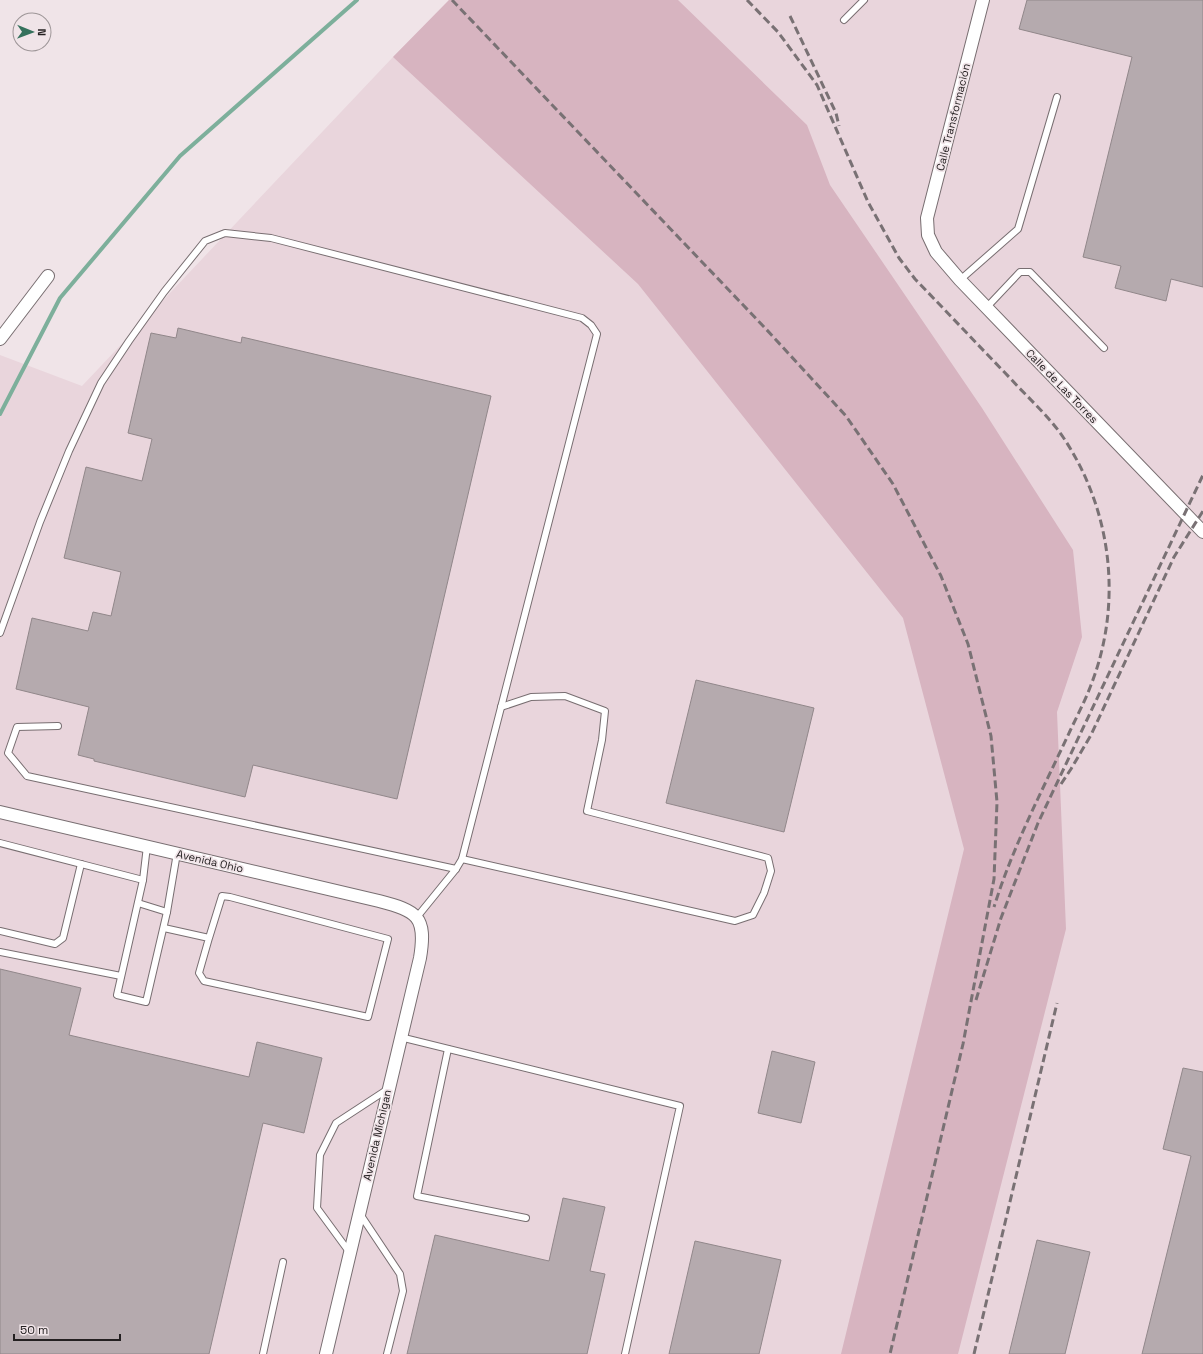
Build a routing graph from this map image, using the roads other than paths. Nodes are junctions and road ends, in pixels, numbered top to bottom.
1 (864, 0) edge
2 (983, 0) edge
3 (844, 20) dead end
4 (1057, 97) dead end
5 (928, 235) joint
6 (48, 276) dead end
7 (960, 280) junction
8 (987, 307) junction
9 (0, 339) edge
10 (1104, 348) dead end
11 (1203, 532) edge
12 (0, 633) edge
13 (501, 707) junction
14 (58, 726) dead end
15 (0, 812) edge
16 (0, 843) edge
17 (147, 846) junction
18 (177, 853) junction
19 (462, 859) junction
20 (81, 864) junction
21 (456, 869) junction
22 (143, 880) junction
23 (138, 903) junction
24 (168, 912) junction
25 (417, 917) junction
26 (164, 928) junction
27 (0, 931) edge
28 (209, 938) junction
29 (0, 952) edge
30 (121, 976) junction
31 (400, 1037) junction
32 (448, 1048) junction
33 (388, 1089) junction
34 (359, 1212) junction
35 (526, 1218) dead end
36 (350, 1253) junction
37 (283, 1262) dead end
38 (263, 1354) edge
39 (326, 1354) edge
40 (387, 1354) edge
41 (625, 1354) edge

1 - 3 lane
2 - 5 street, Calle Transformación
4 - 7 lane
5 - 7 street, Calle de Las Torres
6 - 9 street
7 - 8 street, Calle de Las Torres
8 - 10 lane
8 - 11 street, Calle de Las Torres
12 - 13 lane
13 - 19 lane
13 - 19 lane
14 - 21 lane
15 - 17 street, Avenida Ohio
16 - 20 lane
17 - 18 street, Avenida Ohio
17 - 22 lane
18 - 24 lane
18 - 25 street, Avenida Ohio
19 - 21 lane
20 - 22 lane
20 - 27 lane
21 - 25 lane
22 - 23 lane
23 - 24 lane
23 - 30 lane
24 - 26 lane
25 - 31 street, Avenida Míchigan
26 - 28 lane
26 - 30 lane
28 - 28 lane
29 - 30 lane
31 - 32 lane
31 - 33 street, Avenida Míchigan
32 - 35 lane
32 - 41 lane
33 - 34 street, Avenida Míchigan
33 - 36 lane
34 - 36 street, Avenida Míchigan
34 - 40 lane
36 - 39 street, Avenida Míchigan
37 - 38 lane

